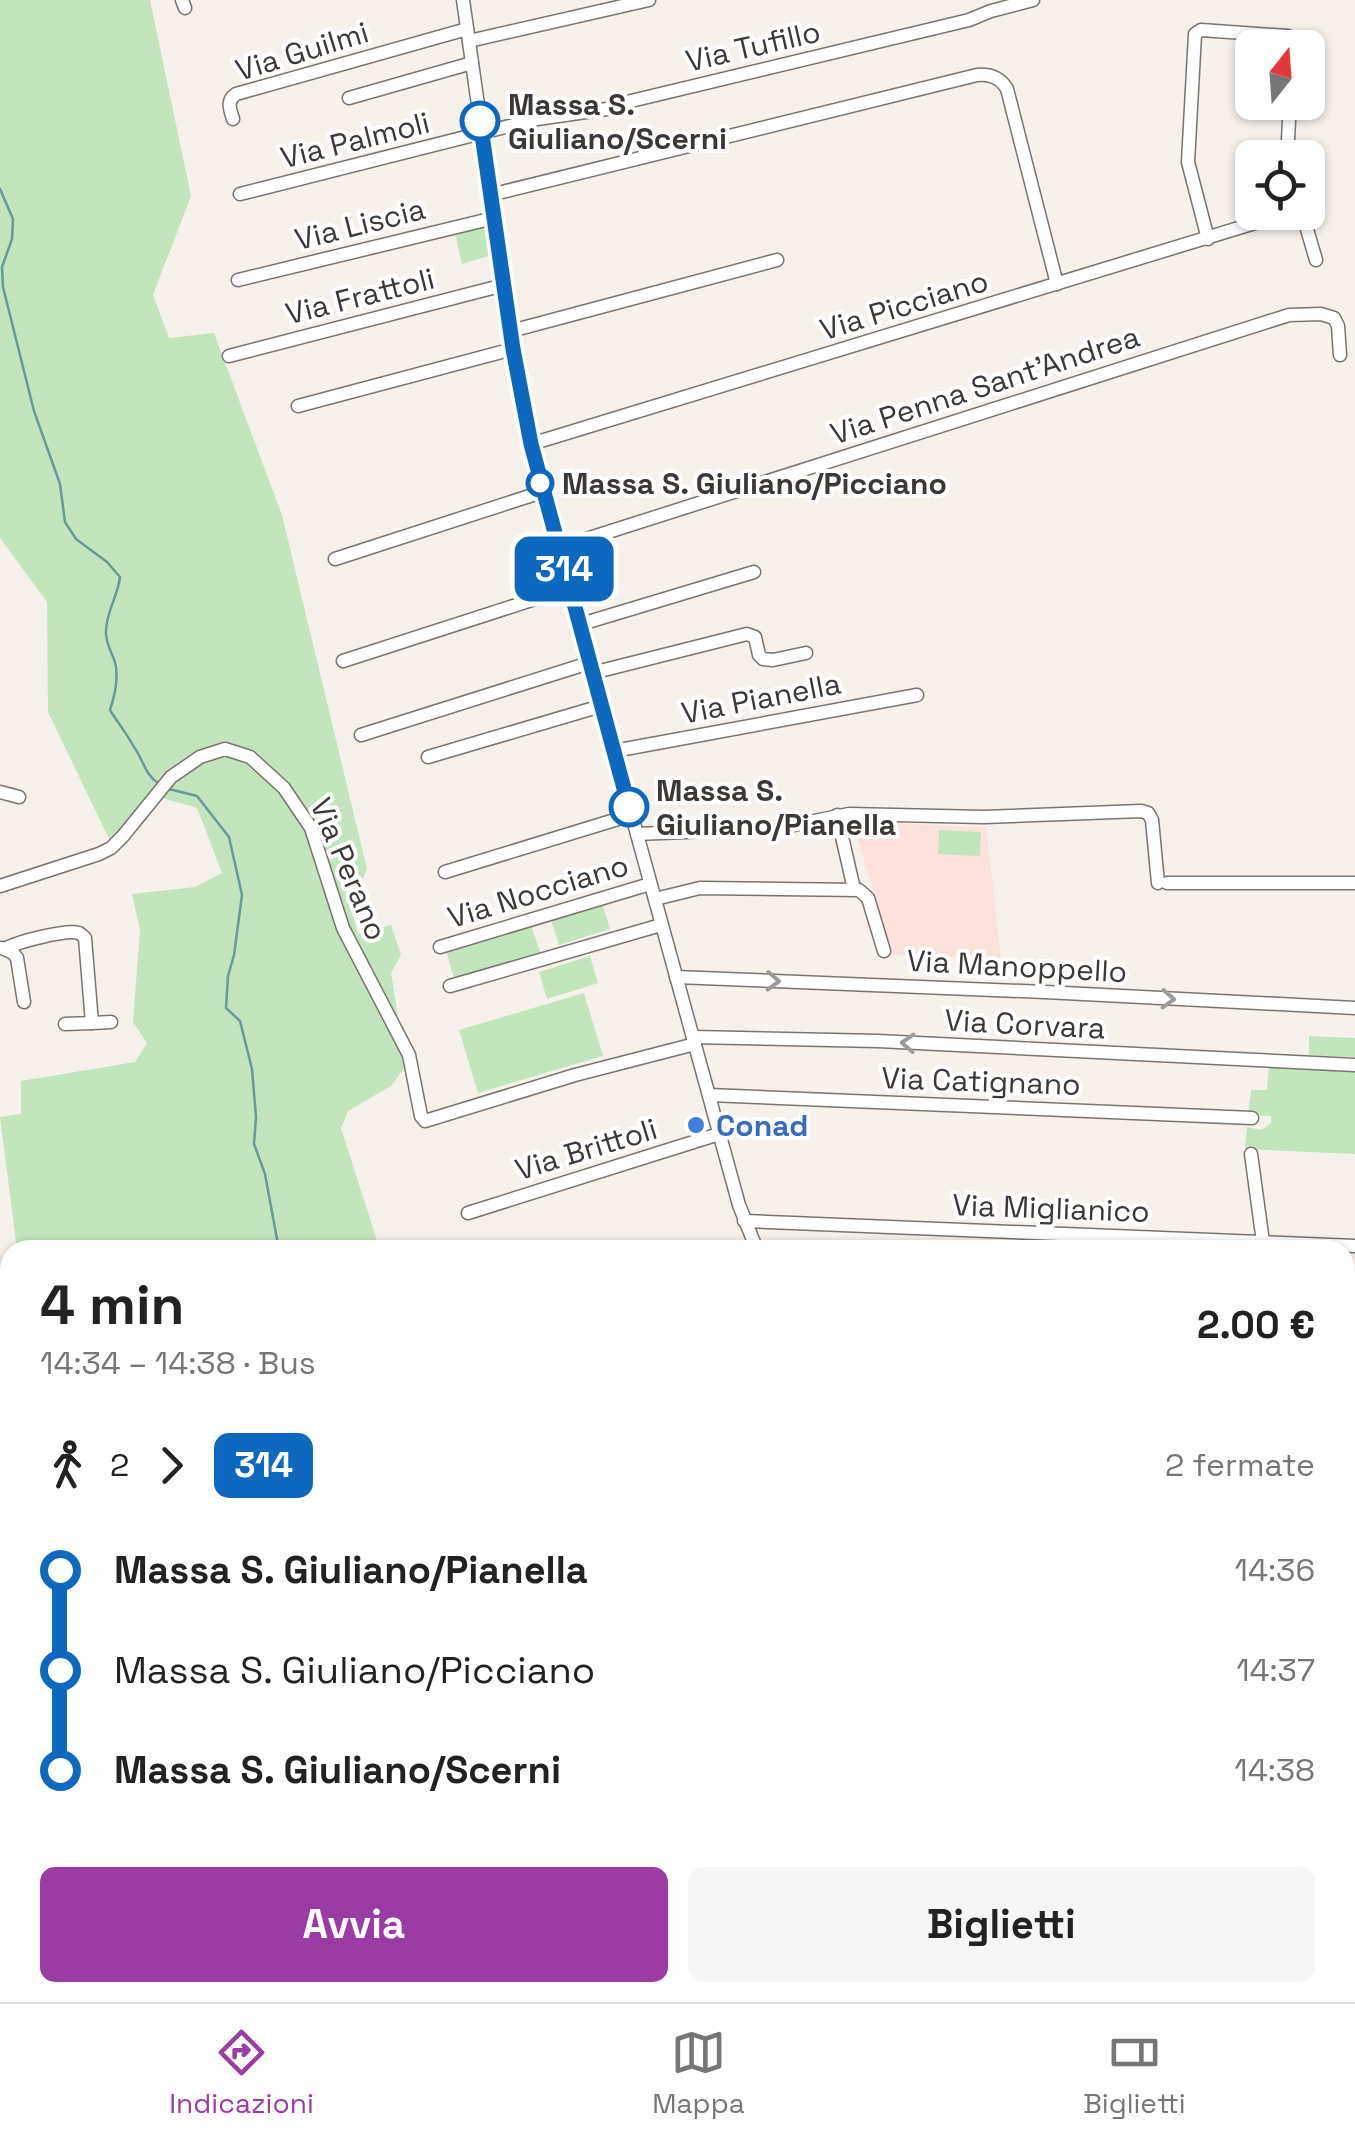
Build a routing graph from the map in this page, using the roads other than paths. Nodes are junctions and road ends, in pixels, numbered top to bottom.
1 (465, 0) edge
2 (649, 0) edge
3 (1033, 0) edge
4 (1235, 32) edge
5 (468, 35) junction
6 (472, 63) junction
7 (349, 98) dead end
8 (233, 119) dead end
9 (482, 134) junction
10 (240, 194) dead end
11 (490, 195) junction
12 (494, 218) junction
13 (1238, 230) edge
14 (1307, 230) edge
15 (1208, 240) junction
16 (777, 260) dead end
17 (1316, 260) dead end
18 (238, 280) dead end
19 (1057, 284) junction
20 (504, 285) junction
21 (511, 331) junction
22 (513, 349) junction
23 (229, 356) dead end
24 (1340, 356) dead end
25 (298, 406) dead end
26 (531, 444) junction
27 (542, 492) junction
28 (558, 548) junction
29 (335, 559) dead end
30 (754, 572) dead end
31 (569, 588) junction
32 (578, 625) junction
33 (806, 653) dead end
34 (343, 661) dead end
35 (590, 668) junction
36 (917, 695) dead end
37 (601, 706) junction
38 (362, 736) dead end
39 (614, 751) junction
40 (428, 757) dead end
41 (0, 792) edge
42 (18, 797) dead end
43 (631, 814) junction
44 (837, 814) junction
45 (637, 834) junction
46 (445, 872) dead end
47 (650, 884) junction
48 (1355, 884) edge
49 (0, 886) edge
50 (854, 889) junction
51 (654, 899) junction
52 (661, 925) junction
53 (440, 947) dead end
54 (2, 948) edge
55 (884, 951) dead end
56 (676, 977) junction
57 (450, 986) dead end
58 (24, 1002) dead end
59 (1355, 1008) edge
60 (111, 1022) dead end
61 (92, 1023) junction
62 (65, 1024) dead end
63 (694, 1041) junction
64 (1355, 1065) edge
65 (709, 1095) junction
66 (1252, 1118) dead end
67 (427, 1121) joint
68 (719, 1134) junction
69 (1251, 1154) dead end
70 (468, 1212) dead end
71 (744, 1221) junction
72 (753, 1240) edge
73 (1214, 1240) edge
74 (1263, 1240) edge

1 - 5 street
2 - 5 street
3 - 9 street, Via Tufillo
4 - 15 street
5 - 6 street
5 - 8 street, Via Guilmi
6 - 7 street
6 - 9 street
9 - 10 street, Via Palmoli
9 - 11 street
11 - 12 street
11 - 19 street
12 - 18 street, Via Liscia
12 - 20 street
13 - 15 street, Via Picciano
14 - 17 street
15 - 19 street, Via Picciano
16 - 21 street
19 - 26 street, Via Picciano
20 - 21 street
20 - 23 street, Via Frattoli
21 - 22 street
22 - 25 street
22 - 26 street
24 - 28 street, Via Penna Sant'Andrea
26 - 27 street
27 - 28 street
27 - 29 street
28 - 31 street
30 - 32 street
31 - 32 street
31 - 34 street
32 - 35 street
33 - 35 street
35 - 37 street
35 - 38 street
36 - 39 street, Via Pianella
37 - 39 street
37 - 40 street
39 - 43 street
41 - 42 street
43 - 45 street
43 - 46 street
44 - 45 street
44 - 48 street
44 - 50 street
45 - 47 street
47 - 51 street
47 - 53 street, Via Nocciano
49 - 67 street, Via Perano
50 - 51 street
50 - 55 street
51 - 52 street
52 - 56 street
52 - 57 street
54 - 58 street
54 - 61 street
56 -> 59 street, Via Manoppello
56 - 63 street
60 - 61 street
61 - 62 street
64 -> 63 street, Via Corvara
63 - 65 street
63 - 67 street, Via Corvara
65 - 66 street, Via Catignano
65 - 68 street
68 - 70 street, Via Brittoli
68 - 71 street
69 - 74 street
71 - 72 street
71 - 73 street, Via Miglianico

